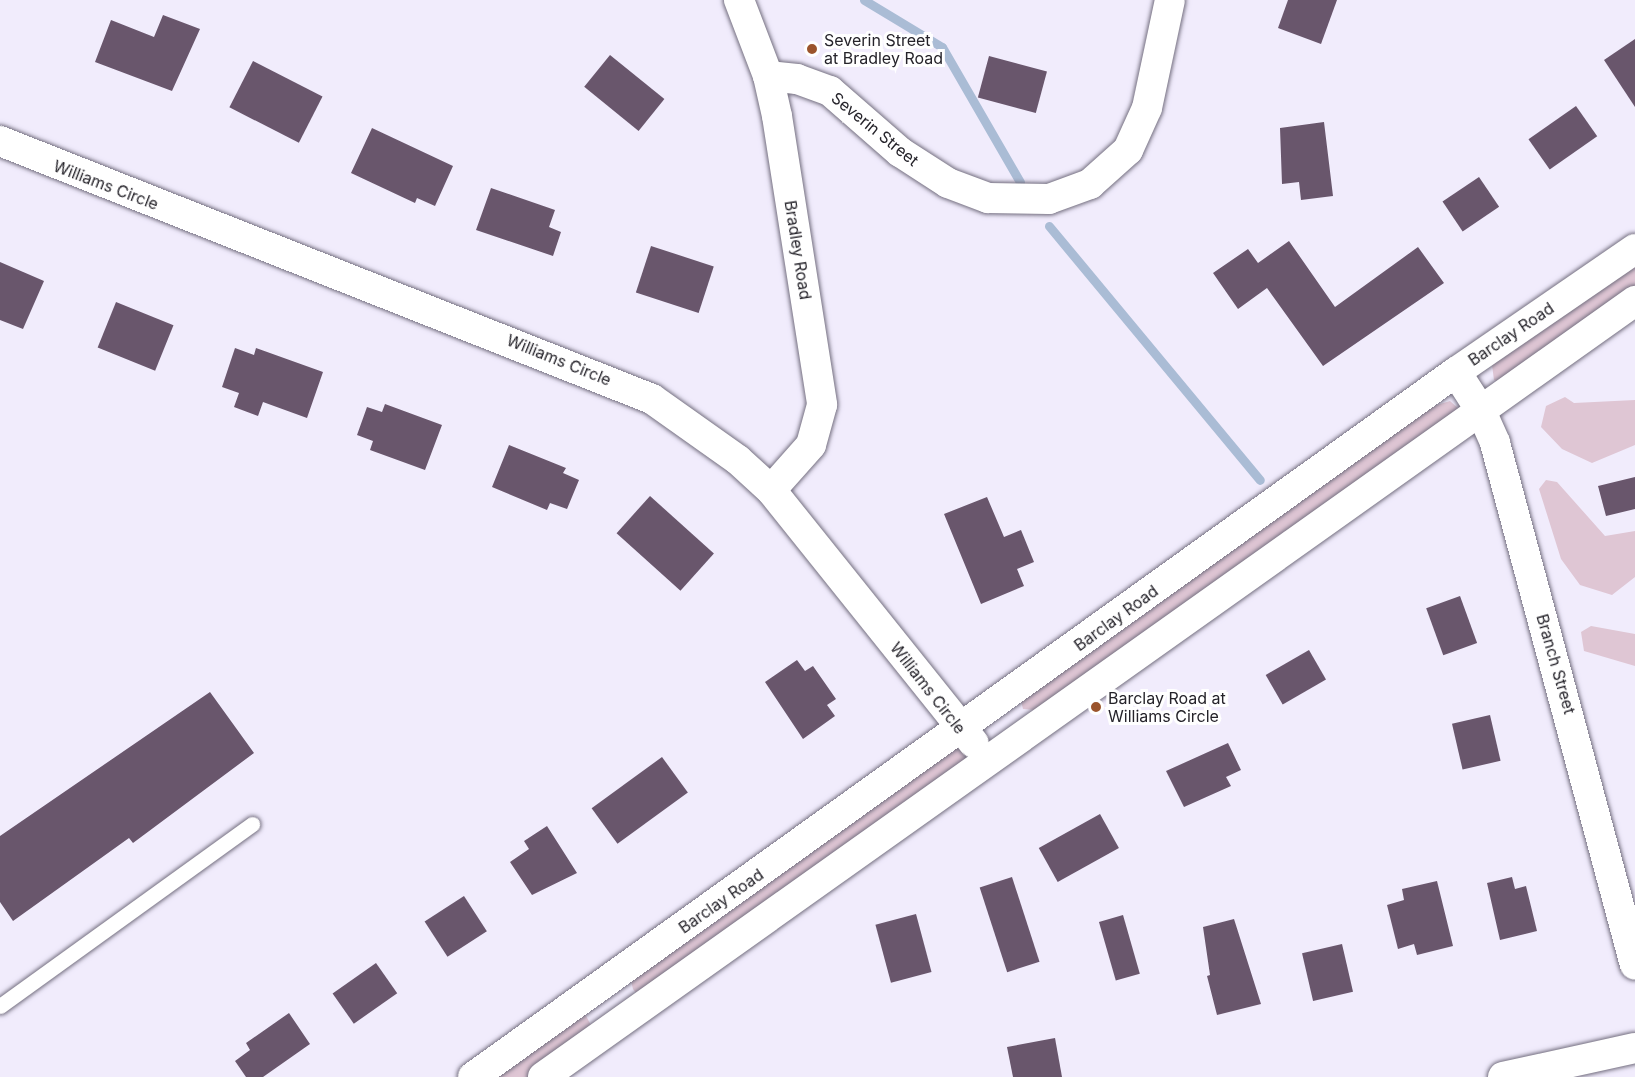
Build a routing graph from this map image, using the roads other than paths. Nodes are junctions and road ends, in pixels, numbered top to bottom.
1 (739, 0) edge
2 (1170, 0) edge
3 (768, 76) junction
4 (0, 141) edge
5 (1635, 249) edge
6 (1635, 301) edge
7 (1456, 372) junction
8 (1481, 411) junction
9 (771, 490) junction
10 (960, 731) junction
11 (993, 760) junction
12 (252, 824) dead end
13 (1635, 965) edge
14 (599, 988) junction
15 (0, 1006) edge
16 (622, 1021) junction
17 (1635, 1048) edge
18 (473, 1077) edge
19 (543, 1077) edge
20 (1503, 1077) edge

1 - 3 street, Bradley Road
2 - 3 street, Severin Street
3 - 9 street, Bradley Road
4 - 9 street, Williams Circle
5 - 7 street, Barclay Road
6 - 8 street
7 - 8 street, Branch Street
7 - 10 street, Barclay Road
8 - 11 street
8 - 13 street, Branch Street
9 - 10 street, Williams Circle
10 - 11 street, Williams Circle
10 - 14 street, Barclay Road
11 - 16 street
12 - 15 lane
14 - 16 street
14 - 18 street, Barclay Road
16 - 19 street
17 - 20 street

